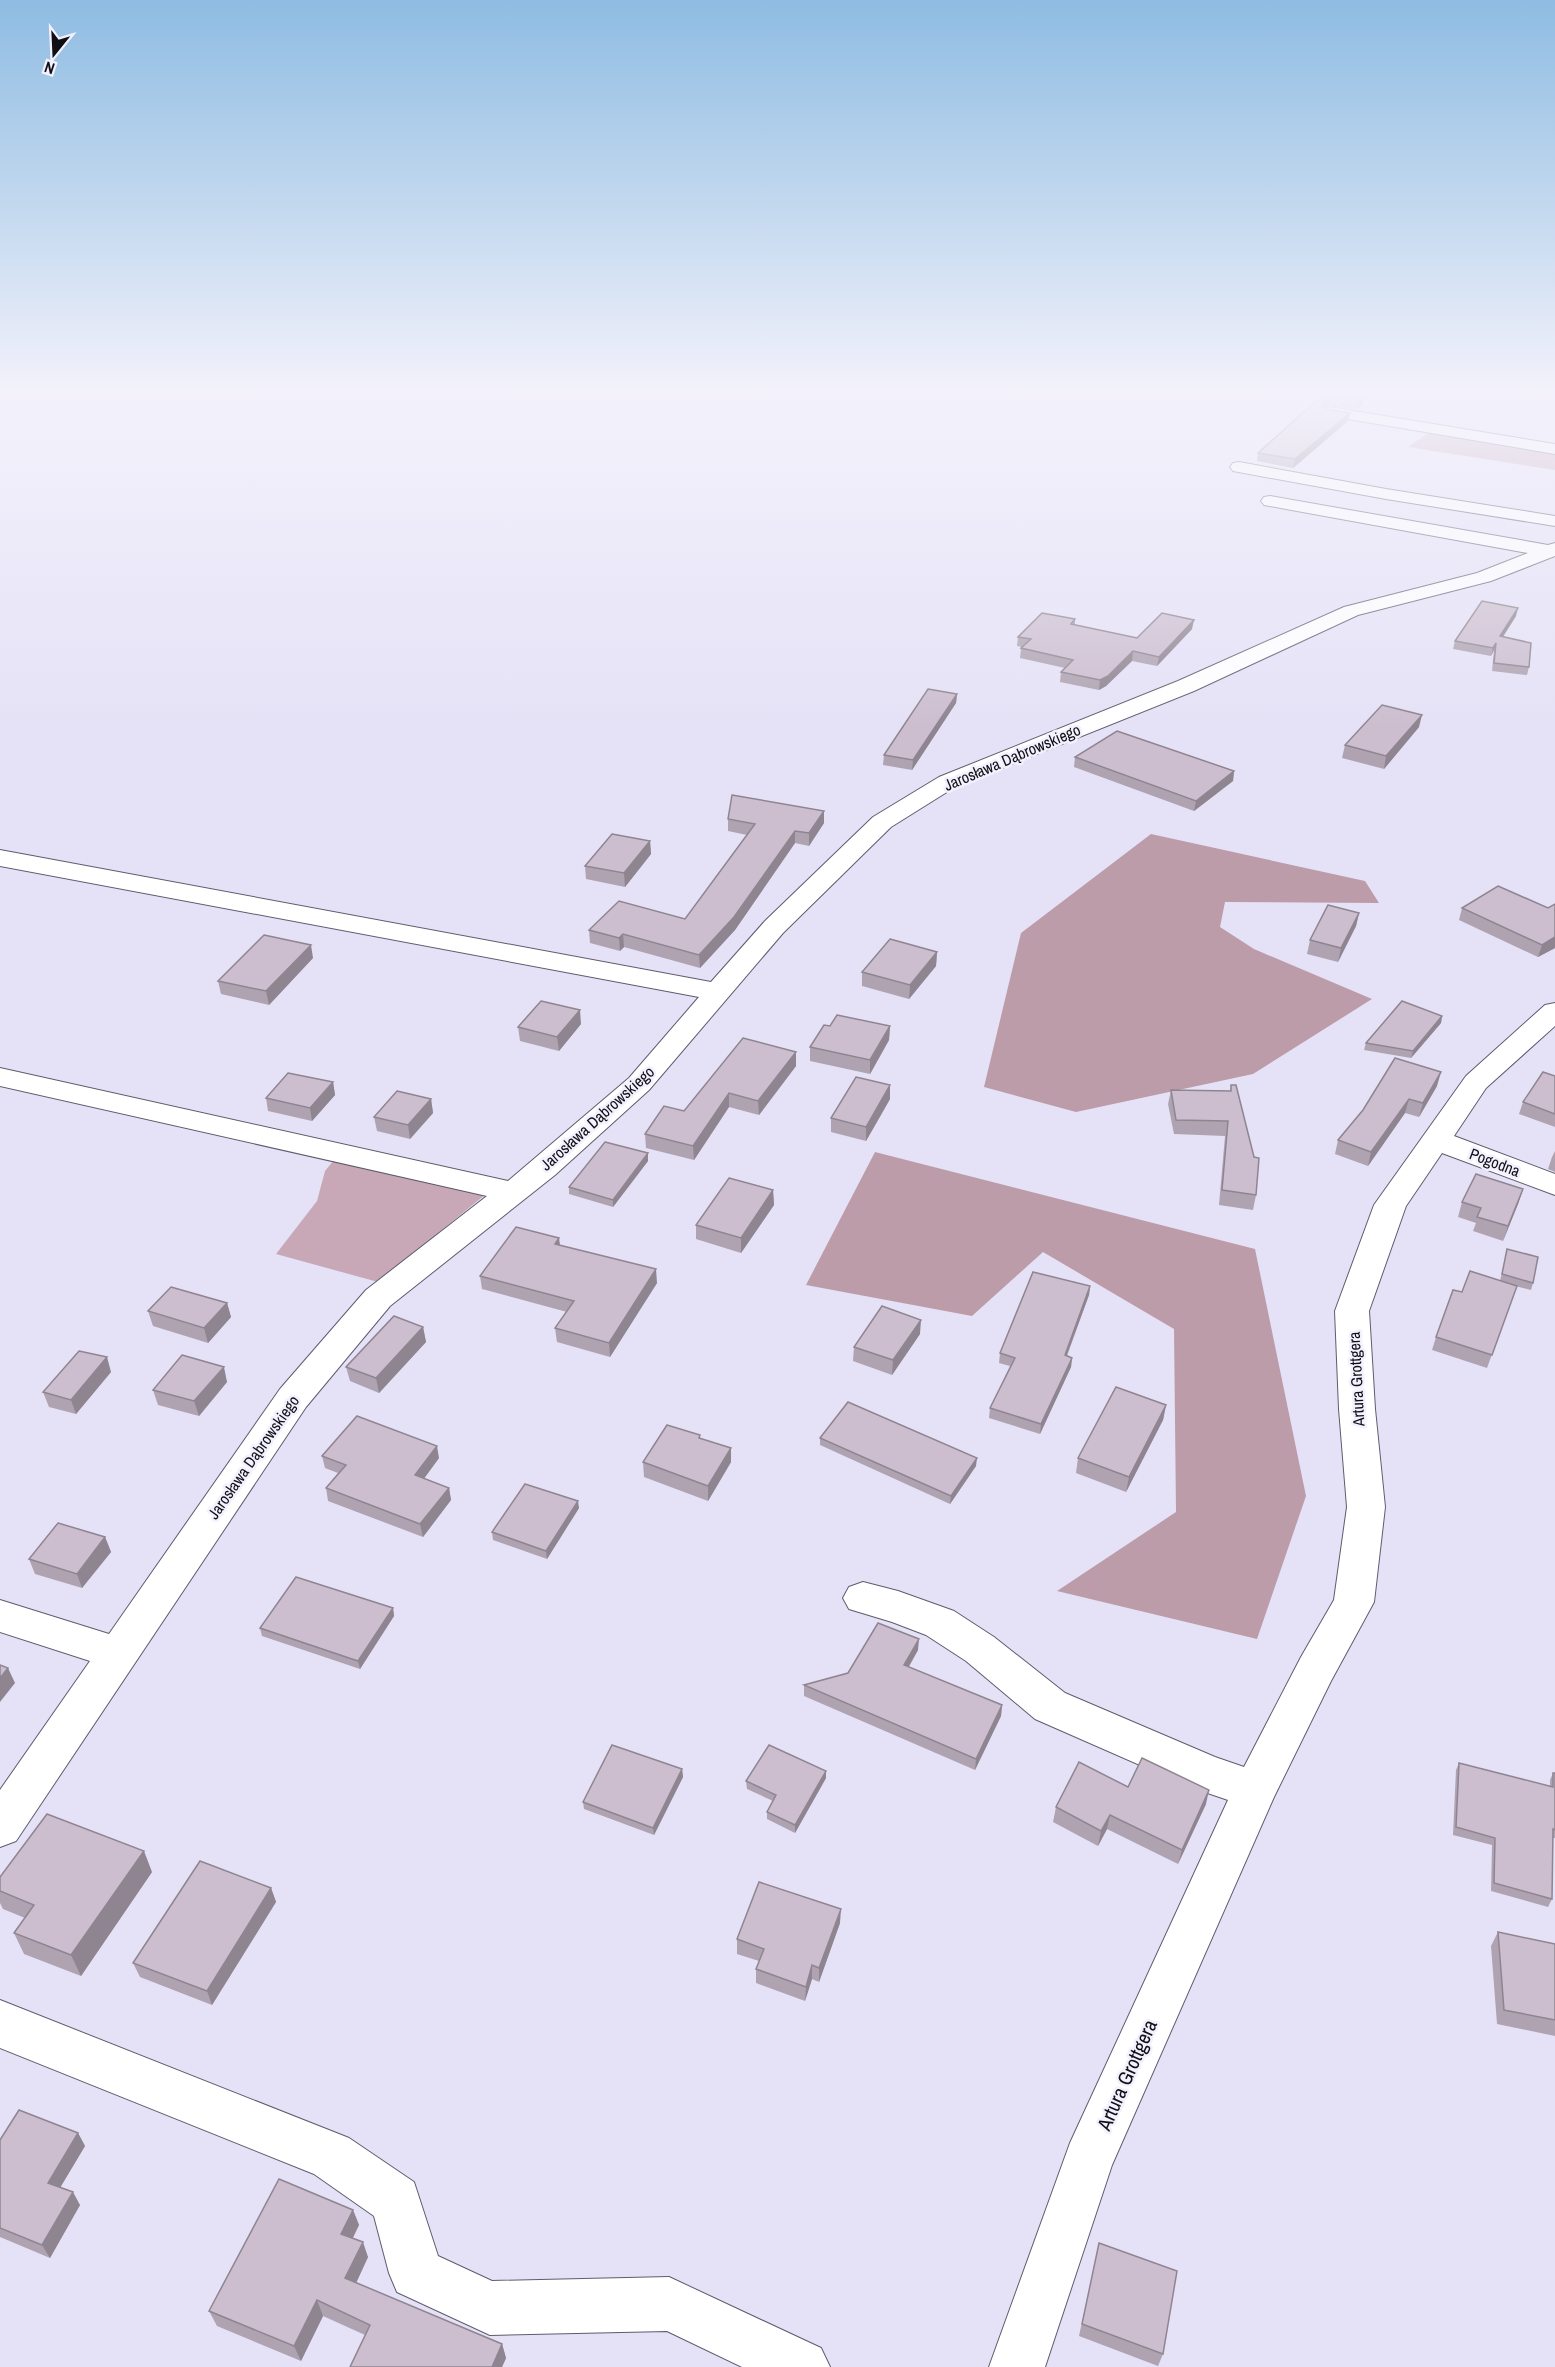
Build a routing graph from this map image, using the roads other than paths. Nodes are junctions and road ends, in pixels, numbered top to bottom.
1 (1295, 505) edge
2 (1458, 505) edge
3 (1555, 521) edge
4 (1552, 550) edge
5 (0, 858) edge
6 (718, 992) junction
7 (1555, 1011) edge
8 (0, 1077) edge
9 (1435, 1140) junction
10 (1555, 1185) edge
11 (513, 1192) junction
12 (863, 1598) dead end
13 (0, 1616) edge
14 (117, 1653) junction
15 (1255, 1791) junction
16 (0, 1827) edge
17 (0, 2024) edge
18 (802, 2367) edge
19 (1017, 2367) edge

1 - 4 street
2 - 3 street
4 - 6 street, Jarosława Dąbrowskiego
5 - 6 street
6 - 11 street, Jarosława Dąbrowskiego
7 - 9 street, Artura Grottgera
8 - 11 street
9 - 10 street, Pogodna
9 - 15 street, Artura Grottgera
11 - 14 street, Jarosława Dąbrowskiego
12 - 15 street
13 - 14 street
14 - 16 street, Jarosława Dąbrowskiego
15 - 19 street, Artura Grottgera
17 - 18 street

